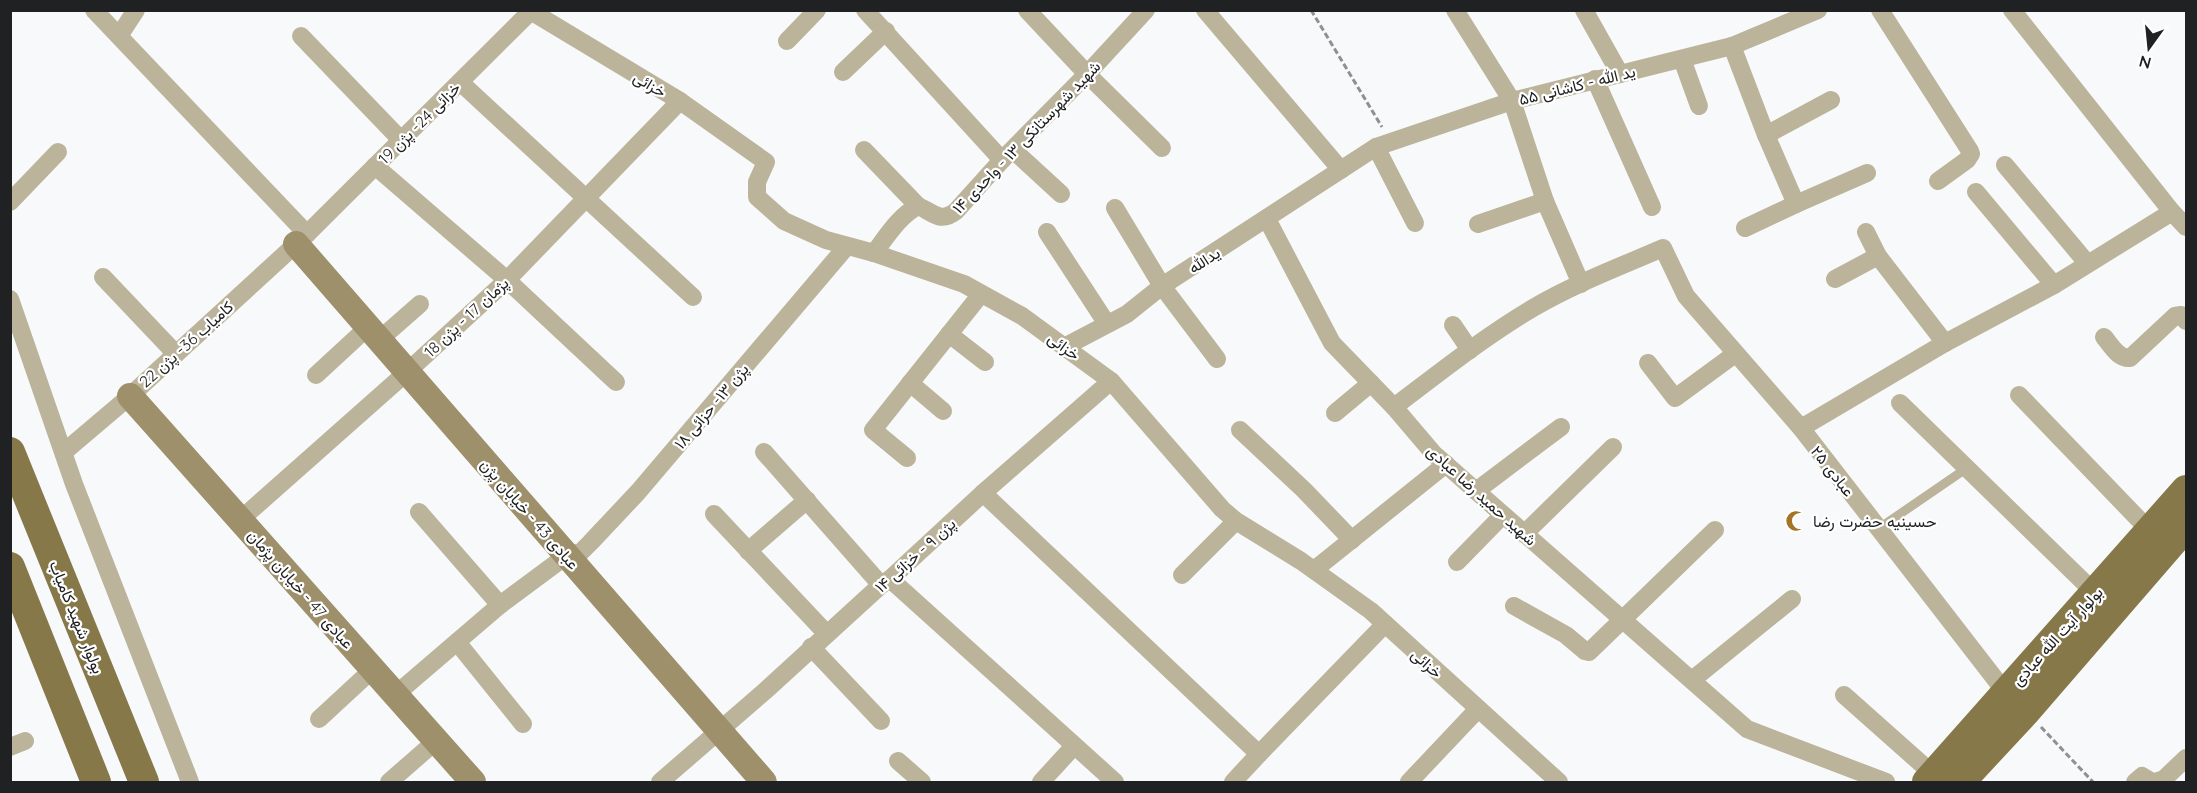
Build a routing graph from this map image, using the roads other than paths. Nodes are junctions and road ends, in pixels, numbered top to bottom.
1 (94, 10) edge
2 (136, 10) edge
3 (818, 10) edge
4 (865, 10) edge
5 (1027, 10) edge
6 (1146, 10) edge
7 (1455, 10) edge
8 (1584, 10) edge
9 (1818, 10) edge
10 (1880, 10) edge
11 (2012, 10) edge
12 (529, 11) edge
13 (1211, 12) edge
14 (1782, 18) edge
15 (886, 31) junction
16 (119, 36) junction
17 (302, 36) dead end
18 (787, 41) dead end
19 (1732, 46) junction
20 (1682, 59) junction
21 (843, 72) dead end
22 (1087, 74) junction
23 (1620, 74) junction
24 (1595, 79) junction
25 (460, 82) junction
26 (1831, 100) dead end
27 (1512, 101) junction
28 (680, 102) junction
29 (1699, 106) dead end
30 (1766, 135) junction
31 (401, 140) junction
32 (1383, 145) junction
33 (1162, 148) dead end
34 (864, 150) dead end
35 (58, 152) dead end
36 (1007, 155) junction
37 (2005, 165) dead end
38 (375, 166) junction
39 (1341, 170) junction
40 (1867, 173) dead end
41 (1938, 181) dead end
42 (1976, 192) dead end
43 (1060, 194) dead end
44 (586, 198) junction
45 (10, 201) edge
46 (1545, 201) junction
47 (1796, 204) junction
48 (918, 206) junction
49 (1652, 207) dead end
50 (1115, 208) dead end
51 (2172, 212) junction
52 (1268, 219) junction
53 (1415, 223) dead end
54 (1478, 224) dead end
55 (2187, 227) edge
56 (1745, 228) dead end
57 (1047, 232) dead end
58 (1866, 232) dead end
59 (302, 239) junction
60 (848, 246) junction
61 (874, 253) junction
62 (1878, 256) junction
63 (2087, 263) junction
64 (103, 277) dead end
65 (1835, 279) dead end
66 (507, 280) junction
67 (1581, 284) junction
68 (2054, 285) junction
69 (1162, 286) junction
70 (981, 294) junction
71 (693, 297) dead end
72 (10, 299) edge
73 (420, 304) dead end
74 (2187, 321) edge
75 (1107, 324) junction
76 (1453, 325) dead end
77 (950, 333) junction
78 (373, 334) junction
79 (2104, 337) dead end
80 (1946, 343) junction
81 (1066, 346) junction
82 (1470, 350) junction
83 (176, 354) junction
84 (1735, 354) junction
85 (1217, 359) dead end
86 (985, 362) dead end
87 (1648, 363) dead end
88 (407, 372) junction
89 (316, 375) dead end
90 (1111, 381) junction
91 (616, 382) dead end
92 (1371, 382) junction
93 (910, 383) junction
94 (2019, 395) dead end
95 (130, 396) junction
96 (1900, 403) dead end
97 (1394, 407) junction
98 (943, 411) dead end
99 (1335, 413) dead end
100 (1561, 427) dead end
101 (1801, 428) junction
102 (1240, 430) dead end
103 (1613, 447) dead end
104 (10, 452) edge
105 (64, 452) junction
106 (764, 452) dead end
107 (907, 458) dead end
108 (1446, 464) junction
109 (1967, 468) junction
110 (2187, 490) edge
111 (1476, 491) junction
112 (983, 493) junction
113 (807, 500) junction
114 (419, 512) dead end
115 (714, 514) dead end
116 (1503, 515) junction
117 (240, 520) junction
118 (1236, 521) junction
119 (2187, 526) edge
120 (1878, 529) junction
121 (1715, 530) dead end
122 (2150, 531) junction
123 (1524, 534) junction
124 (1352, 540) junction
125 (748, 551) junction
126 (566, 556) junction
127 (1457, 562) dead end
128 (10, 567) edge
129 (1314, 570) junction
130 (1182, 575) dead end
131 (885, 582) junction
132 (2095, 593) junction
133 (1792, 599) dead end
134 (500, 605) junction
135 (1514, 606) dead end
136 (1622, 618) junction
137 (1385, 624) junction
138 (826, 633) junction
139 (457, 642) junction
140 (811, 647) junction
141 (372, 670) junction
142 (1692, 680) junction
143 (395, 695) junction
144 (1844, 695) dead end
145 (2016, 702) junction
146 (1478, 709) junction
147 (319, 719) dead end
148 (881, 720) dead end
149 (523, 724) dead end
150 (720, 730) junction
151 (436, 741) junction
152 (1074, 746) junction
153 (1258, 754) junction
154 (2187, 758) edge
155 (898, 762) dead end
156 (1538, 776) edge
157 (1940, 780) edge
158 (96, 783) edge
159 (144, 783) edge
160 (190, 783) edge
161 (389, 783) edge
162 (472, 783) edge
163 (660, 783) edge
164 (764, 783) edge
165 (921, 783) edge
166 (1041, 783) edge
167 (1115, 783) edge
168 (1233, 783) edge
169 (1409, 783) edge
170 (1559, 783) edge
171 (1886, 783) edge
172 (2135, 783) edge
173 (2153, 783) edge

1 - 16 street
2 - 16 street
3 - 18 street
4 - 15 street
5 - 22 street
6 - 22 street, شهید شهرستانکی ۱۳ - واحدی ۱۴
7 - 27 street
8 - 23 street
9 - 14 street, ید الله - کاشانی ۵۵
10 - 41 street
11 - 51 street
12 - 25 street, خزائی 24- پژن 19
12 - 28 street, خزائی
13 - 39 street
14 - 19 street, ید الله - کاشانی ۵۵
15 - 21 street
15 - 36 street
16 - 59 street
17 - 31 street
19 - 20 street, ید الله - کاشانی ۵۵
19 - 30 street
20 - 23 street, ید الله - کاشانی ۵۵
20 - 29 street
22 - 33 street
22 - 36 street, شهید شهرستانکی ۱۳ - واحدی ۱۴
23 - 24 street, ید الله - کاشانی ۵۵
24 - 27 street, ید الله - کاشانی ۵۵
24 - 49 street
25 - 31 street, خزائی 24- پژن 19
25 - 44 street
26 - 30 street
27 - 32 street, ید الله - کاشانی ۵۵
27 - 46 street
28 - 44 street, پژمان 17 - پژن 18
28 - 60 street, خزائی
30 - 47 street
31 - 38 street, خزائی 24- پژن 19
32 - 39 street, ید الله - کاشانی ۵۵
32 - 53 street
34 - 48 street
35 - 45 street
36 - 43 street
36 - 48 street, شهید شهرستانکی ۱۳ - واحدی ۱۴
37 - 63 street
38 - 59 street, خزائی 24- پژن 19
38 - 66 street
39 - 52 street, یدالله
40 - 47 street
42 - 68 street
44 - 66 street, پژمان 17 - پژن 18
44 - 71 street
46 - 54 street
46 - 67 street
47 - 56 street
48 - 61 street
50 - 69 street
51 - 55 street
51 - 63 street
52 - 69 street, یدالله
52 - 92 street, شهید حمید رضا عبادی
57 - 75 street
58 - 62 street
59 - 78 street, عبادی 43 - خیابان پژن
59 - 83 street, کامیاب 36- پژن 22
60 - 61 street, خزائی
60 - 126 street, پژن ۱۳- حزائی ۱۸
61 - 70 street, خزائی
62 - 65 street
62 - 80 street
63 - 68 street
64 - 83 street
66 - 88 street, پژمان 17 - پژن 18
66 - 91 street
67 - 82 street
67 - 84 street, عبادی ۲۵
68 - 80 street
69 - 75 street, یدالله
69 - 85 street
70 - 77 street
70 - 81 street, خزائی
72 - 105 street
73 - 78 street
74 - 79 street
75 - 81 street, یدالله
76 - 82 street
77 - 86 street
77 - 93 street
78 - 88 street, عبادی 43 - خیابان پژن
78 - 89 street
80 - 101 street
81 - 90 street, خزائی
82 - 97 street
83 - 95 street, کامیاب 36- پژن 22
84 - 87 street
84 - 101 street, عبادی ۲۵
88 - 117 street, پژمان 17 - پژن 18
88 - 126 street, عبادی 43 - خیابان پژن
90 - 112 street, پژن ۹ - خزائی ۱۴
90 - 118 street, خزائی
92 - 97 street, شهید حمید رضا عبادی
92 - 99 street
93 - 98 street
93 - 107 street
94 - 122 street
95 - 105 street, کامیاب 36- پژن 22
95 - 117 street, عبادی 47 - خیابان پژمان
96 - 109 street
97 - 108 street, شهید حمید رضا عبادی
100 - 111 street
101 - 120 street, عبادی ۲۵
102 - 124 street
103 - 123 street
104 - 159 main road, بولوار شهید کامیاب
105 - 160 street
106 - 113 street
108 - 111 street, شهید حمید رضا عبادی
108 - 124 street
109 - 120 lane
109 - 132 street
110 - 122 main road, بولوار آیت الله عبادی
111 - 116 street, شهید حمید رضا عبادی
112 - 131 street, پژن ۹ - خزائی ۱۴
112 - 153 street
113 - 125 street
113 - 131 street
114 - 134 street
115 - 125 street
116 - 123 street, شهید حمید رضا عبادی
116 - 127 street
117 - 141 street, عبادی 47 - خیابان پژمان
118 - 129 street, خزائی
118 - 130 street
119 - 145 main road, بولوار آیت الله عبادی
120 - 145 street, عبادی ۲۵
121 - 136 street
122 - 132 main road, بولوار آیت الله عبادی
123 - 136 street, شهید حمید رضا عبادی
124 - 129 street
125 - 138 street
126 - 134 street, پژن ۱۳- حزائی ۱۸
126 - 150 street, عبادی 43 - خیابان پژن
128 - 158 main road
129 - 137 street, خزائی
131 - 138 street, پژن ۹ - خزائی ۱۴
131 - 152 street
132 - 145 main road, بولوار آیت الله عبادی
133 - 142 street
134 - 139 street, پژن ۱۳- حزائی ۱۸
135 - 136 street
136 - 142 street, شهید حمید رضا عبادی
137 - 146 street, خزائی
137 - 153 street
138 - 140 street, پژن ۹ - خزائی ۱۴
139 - 143 street, پژن ۱۳- حزائی ۱۸
139 - 149 street
140 - 148 street
140 - 150 street, پژن ۹ - خزائی ۱۴
141 - 143 street, عبادی 47 - خیابان پژمان
141 - 147 street
142 - 171 street, شهید حمید رضا عبادی
143 - 151 street, عبادی 47 - خیابان پژمان
144 - 157 street
145 - 157 main road, بولوار آیت الله عبادی
146 - 156 street, خزائی
146 - 169 street
150 - 163 street, پژن ۹ - خزائی ۱۴
150 - 164 street, عبادی 43 - خیابان پژن
151 - 161 street
151 - 162 street, عبادی 47 - خیابان پژمان
152 - 166 street
152 - 167 street
153 - 168 street
154 - 173 street
155 - 165 street
156 - 170 street, خزائی
172 - 173 street

